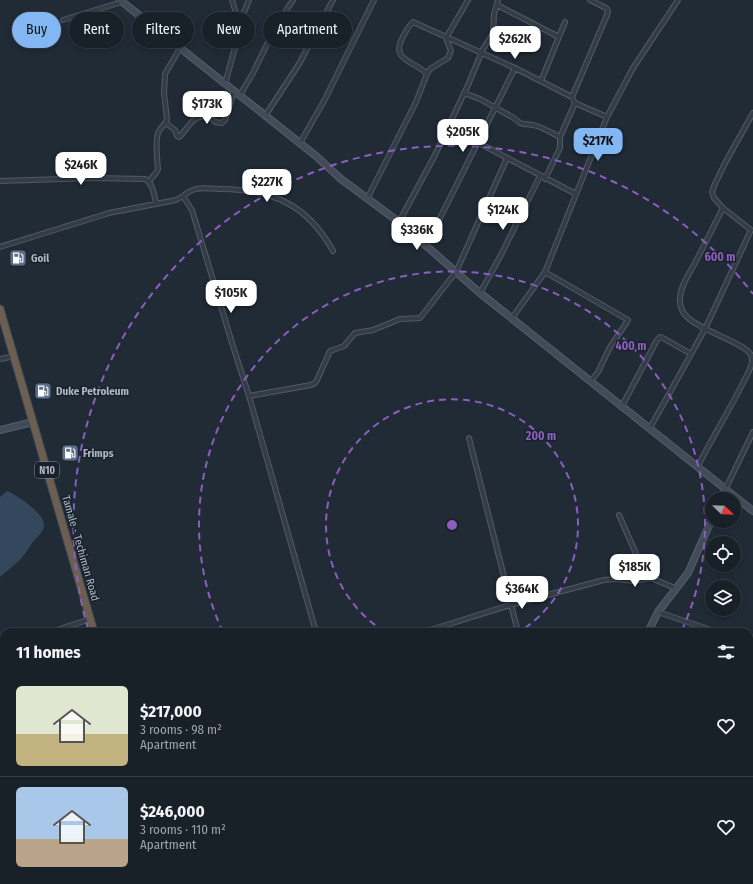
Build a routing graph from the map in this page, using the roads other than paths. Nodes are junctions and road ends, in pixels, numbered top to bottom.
1 (232, 0) edge
2 (249, 0) edge
3 (293, 0) edge
4 (333, 0) edge
5 (374, 0) edge
6 (468, 0) edge
7 (498, 0) edge
8 (590, 0) edge
9 (678, 0) edge
10 (121, 1) edge
11 (497, 5) junction
12 (135, 12) edge
13 (236, 12) edge
14 (244, 12) edge
15 (63, 20) dead end
16 (565, 22) dead end
17 (559, 37) junction
18 (446, 38) junction
19 (180, 48) joint
20 (235, 48) edge
21 (481, 54) junction
22 (515, 68) junction
23 (427, 74) junction
24 (541, 81) junction
25 (225, 84) junction
26 (234, 91) junction
27 (464, 93) junction
28 (240, 95) junction
29 (572, 97) junction
30 (575, 103) junction
31 (494, 107) junction
32 (753, 113) edge
33 (266, 116) junction
34 (607, 117) junction
35 (166, 123) junction
36 (560, 137) junction
37 (477, 142) junction
38 (300, 143) junction
39 (507, 158) junction
40 (540, 176) junction
41 (545, 179) junction
42 (0, 181) edge
43 (149, 181) junction
44 (576, 194) junction
45 (183, 196) junction
46 (367, 200) junction
47 (156, 203) junction
48 (723, 208) junction
49 (399, 222) junction
50 (752, 228) edge
51 (425, 246) junction
52 (0, 247) edge
53 (333, 251) dead end
54 (456, 272) junction
55 (545, 272) junction
56 (480, 293) junction
57 (0, 309) edge
58 (512, 318) junction
59 (705, 329) junction
60 (691, 354) junction
61 (15, 356) junction
62 (0, 359) edge
63 (590, 381) junction
64 (249, 396) junction
65 (622, 406) junction
66 (33, 422) junction
67 (650, 428) junction
68 (0, 430) edge
69 (753, 432) edge
70 (469, 438) dead end
71 (698, 466) junction
72 (725, 490) junction
73 (753, 511) edge
74 (619, 514) dead end
75 (708, 528) edge
76 (637, 556) junction
77 (651, 578) junction
78 (619, 579) junction
79 (675, 588) junction
80 (510, 605) junction
81 (658, 612) junction
82 (91, 619) junction
83 (63, 628) edge
84 (93, 628) edge
85 (315, 628) edge
86 (437, 628) edge
87 (517, 628) edge
88 (650, 628) edge
89 (705, 628) edge

1 - 13 street
2 - 14 street
3 - 28 street
4 - 33 street
5 - 38 street
6 - 18 street
7 - 11 street
8 - 29 street
9 - 34 street
10 - 12 street
10 - 15 street
11 - 17 street
11 - 21 street
16 - 17 street
17 - 24 street
18 - 21 street
18 - 23 street
18 - 23 street
19 - 25 street
19 - 35 street
20 - 25 street
21 - 22 street
21 - 27 street
22 - 24 street
22 - 31 street
23 - 46 street
24 - 29 street
25 - 26 street
26 - 28 street
26 - 35 street
27 - 31 street
27 - 49 street
28 - 33 street
29 - 30 street
30 - 34 street
30 - 36 street
31 - 36 street
31 - 37 street
32 - 48 street
33 - 38 street
34 - 44 street
35 - 43 street
36 - 41 street
37 - 39 street
37 - 51 street
38 - 46 street
39 - 40 street
39 - 54 street
40 - 41 street
40 - 56 street
41 - 44 street
42 - 43 street
43 - 47 street
44 - 55 street
45 - 47 street
45 - 53 street
45 - 64 street
46 - 49 street
47 - 52 street
48 - 50 street
48 - 59 street
49 - 51 street
50 - 59 street
51 - 54 street
54 - 56 street
54 - 64 street
55 - 58 street
55 - 63 street
56 - 58 street
57 - 61 highway, Tamale - Techiman Road / N10
58 - 63 street
59 - 60 street
59 - 71 street
60 - 65 street
60 - 67 street
61 - 62 street
61 - 66 highway, Tamale - Techiman Road / N10
63 - 65 street
64 - 85 street
65 - 67 street
66 - 68 street
66 - 82 highway, Tamale - Techiman Road / N10
67 - 71 street
69 - 72 street
70 - 80 street
71 - 72 street
72 - 73 street
74 - 76 street
75 - 79 street
76 - 77 street
76 - 78 street
77 - 78 street
77 - 79 street
78 - 80 street
79 - 81 street
80 - 86 street
80 - 87 street
81 - 88 street
81 - 89 street
82 - 83 street
82 - 84 highway, Tamale - Techiman Road / N10

